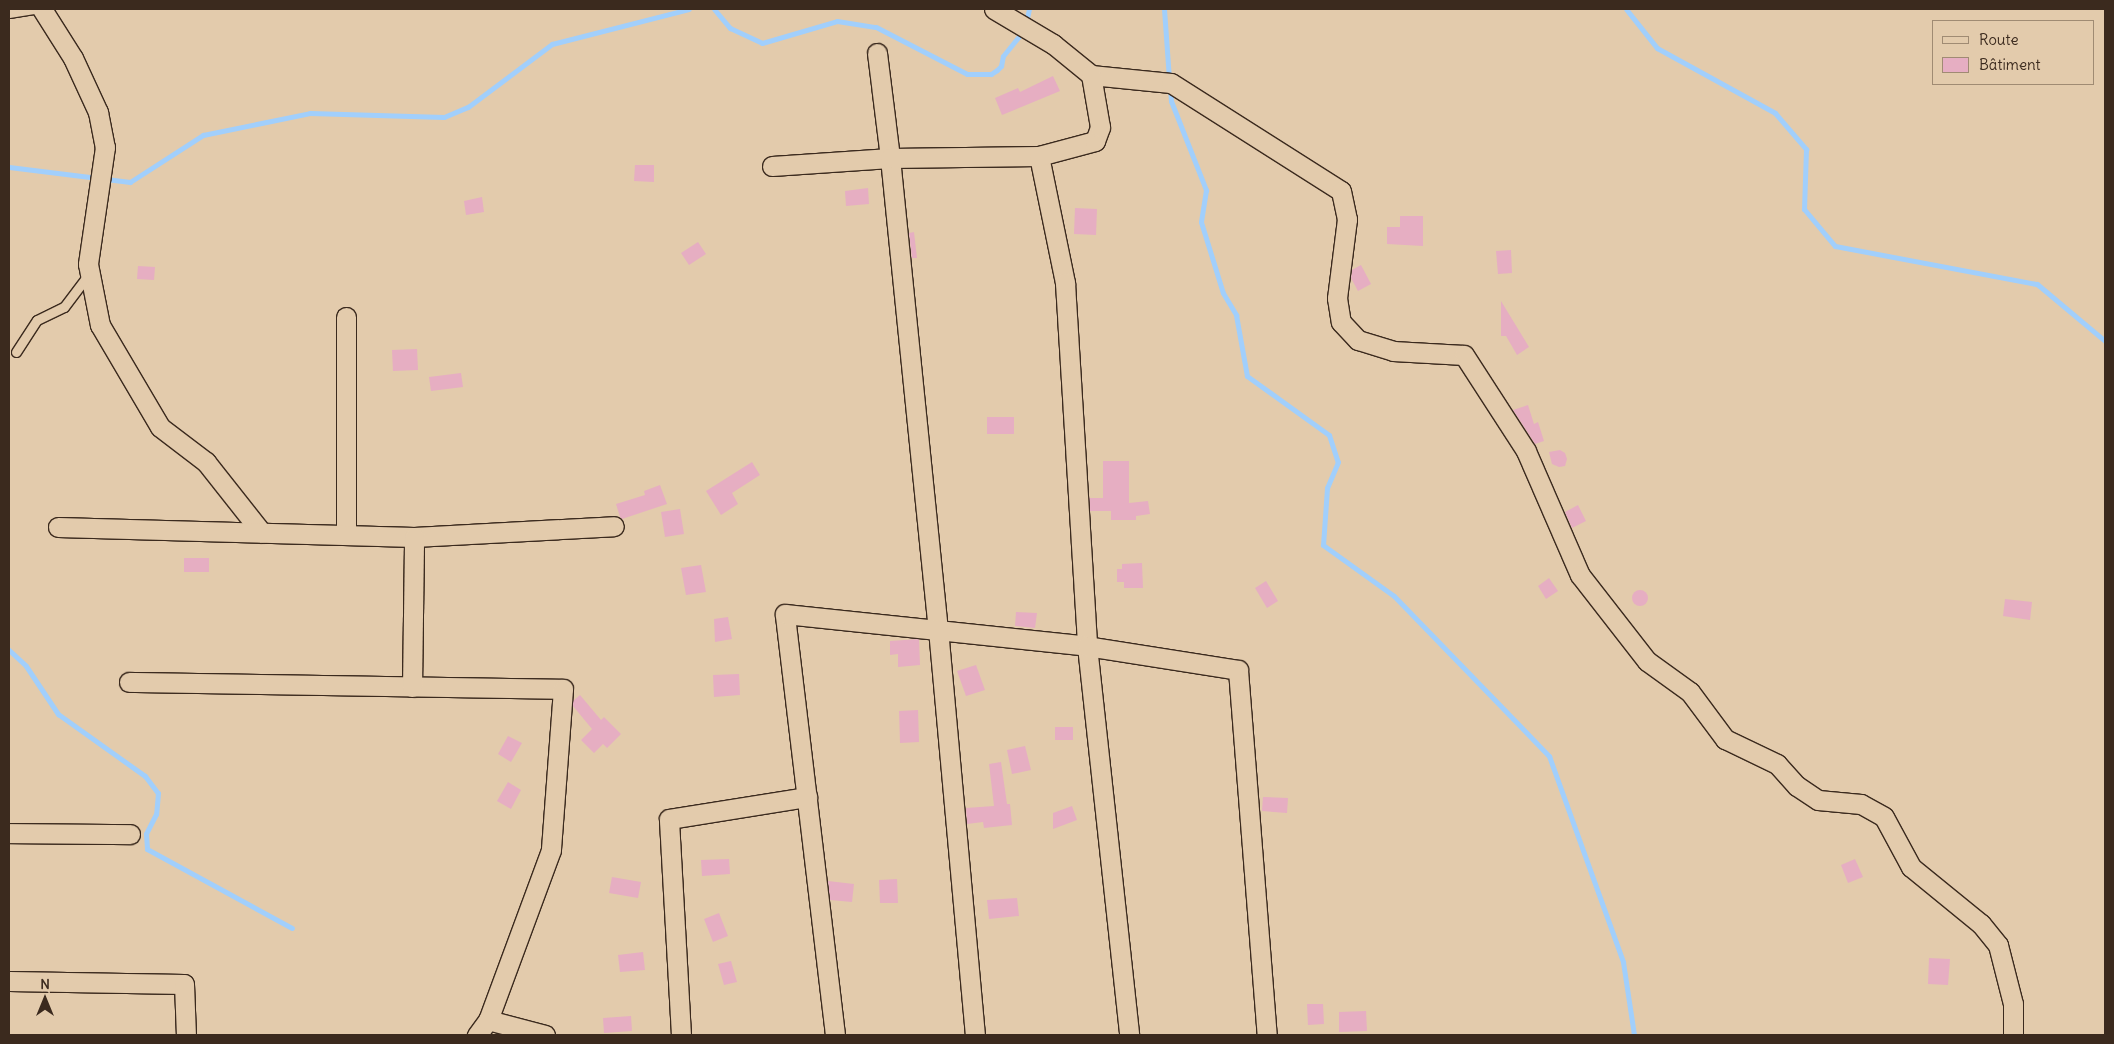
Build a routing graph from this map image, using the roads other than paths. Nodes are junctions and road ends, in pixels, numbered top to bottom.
1 (34, 9) edge
2 (42, 9) edge
3 (994, 9) edge
4 (9, 14) edge
5 (877, 53) dead end
6 (1091, 75) junction
7 (1039, 156) junction
8 (890, 158) junction
9 (772, 166) dead end
10 (90, 273) junction
11 (346, 317) dead end
12 (16, 352) dead end
13 (614, 526) dead end
14 (58, 527) dead end
15 (262, 533) junction
16 (346, 535) junction
17 (414, 537) junction
18 (938, 629) junction
19 (1087, 646) junction
20 (129, 682) dead end
21 (412, 687) junction
22 (807, 797) junction
23 (9, 833) edge
24 (130, 834) dead end
25 (9, 981) edge
26 (482, 1028) edge
27 (186, 1035) edge
28 (545, 1035) edge
29 (681, 1035) edge
30 (835, 1035) edge
31 (975, 1035) edge
32 (1129, 1035) edge
33 (1267, 1035) edge
34 (2013, 1035) edge

1 - 4 lane
2 - 10 street
3 - 6 street
5 - 8 street
6 - 7 street
6 - 34 street
7 - 8 street
7 - 19 street
8 - 9 street
8 - 18 street
10 - 12 lane
10 - 15 street
11 - 16 street
13 - 17 street
14 - 15 street
15 - 16 street
16 - 17 street
17 - 21 street
18 - 19 street
18 - 22 street
18 - 31 street
19 - 32 street
19 - 33 street
20 - 21 street
21 - 26 street
22 - 29 street
22 - 30 street
23 - 24 street
25 - 27 street
26 - 28 street

